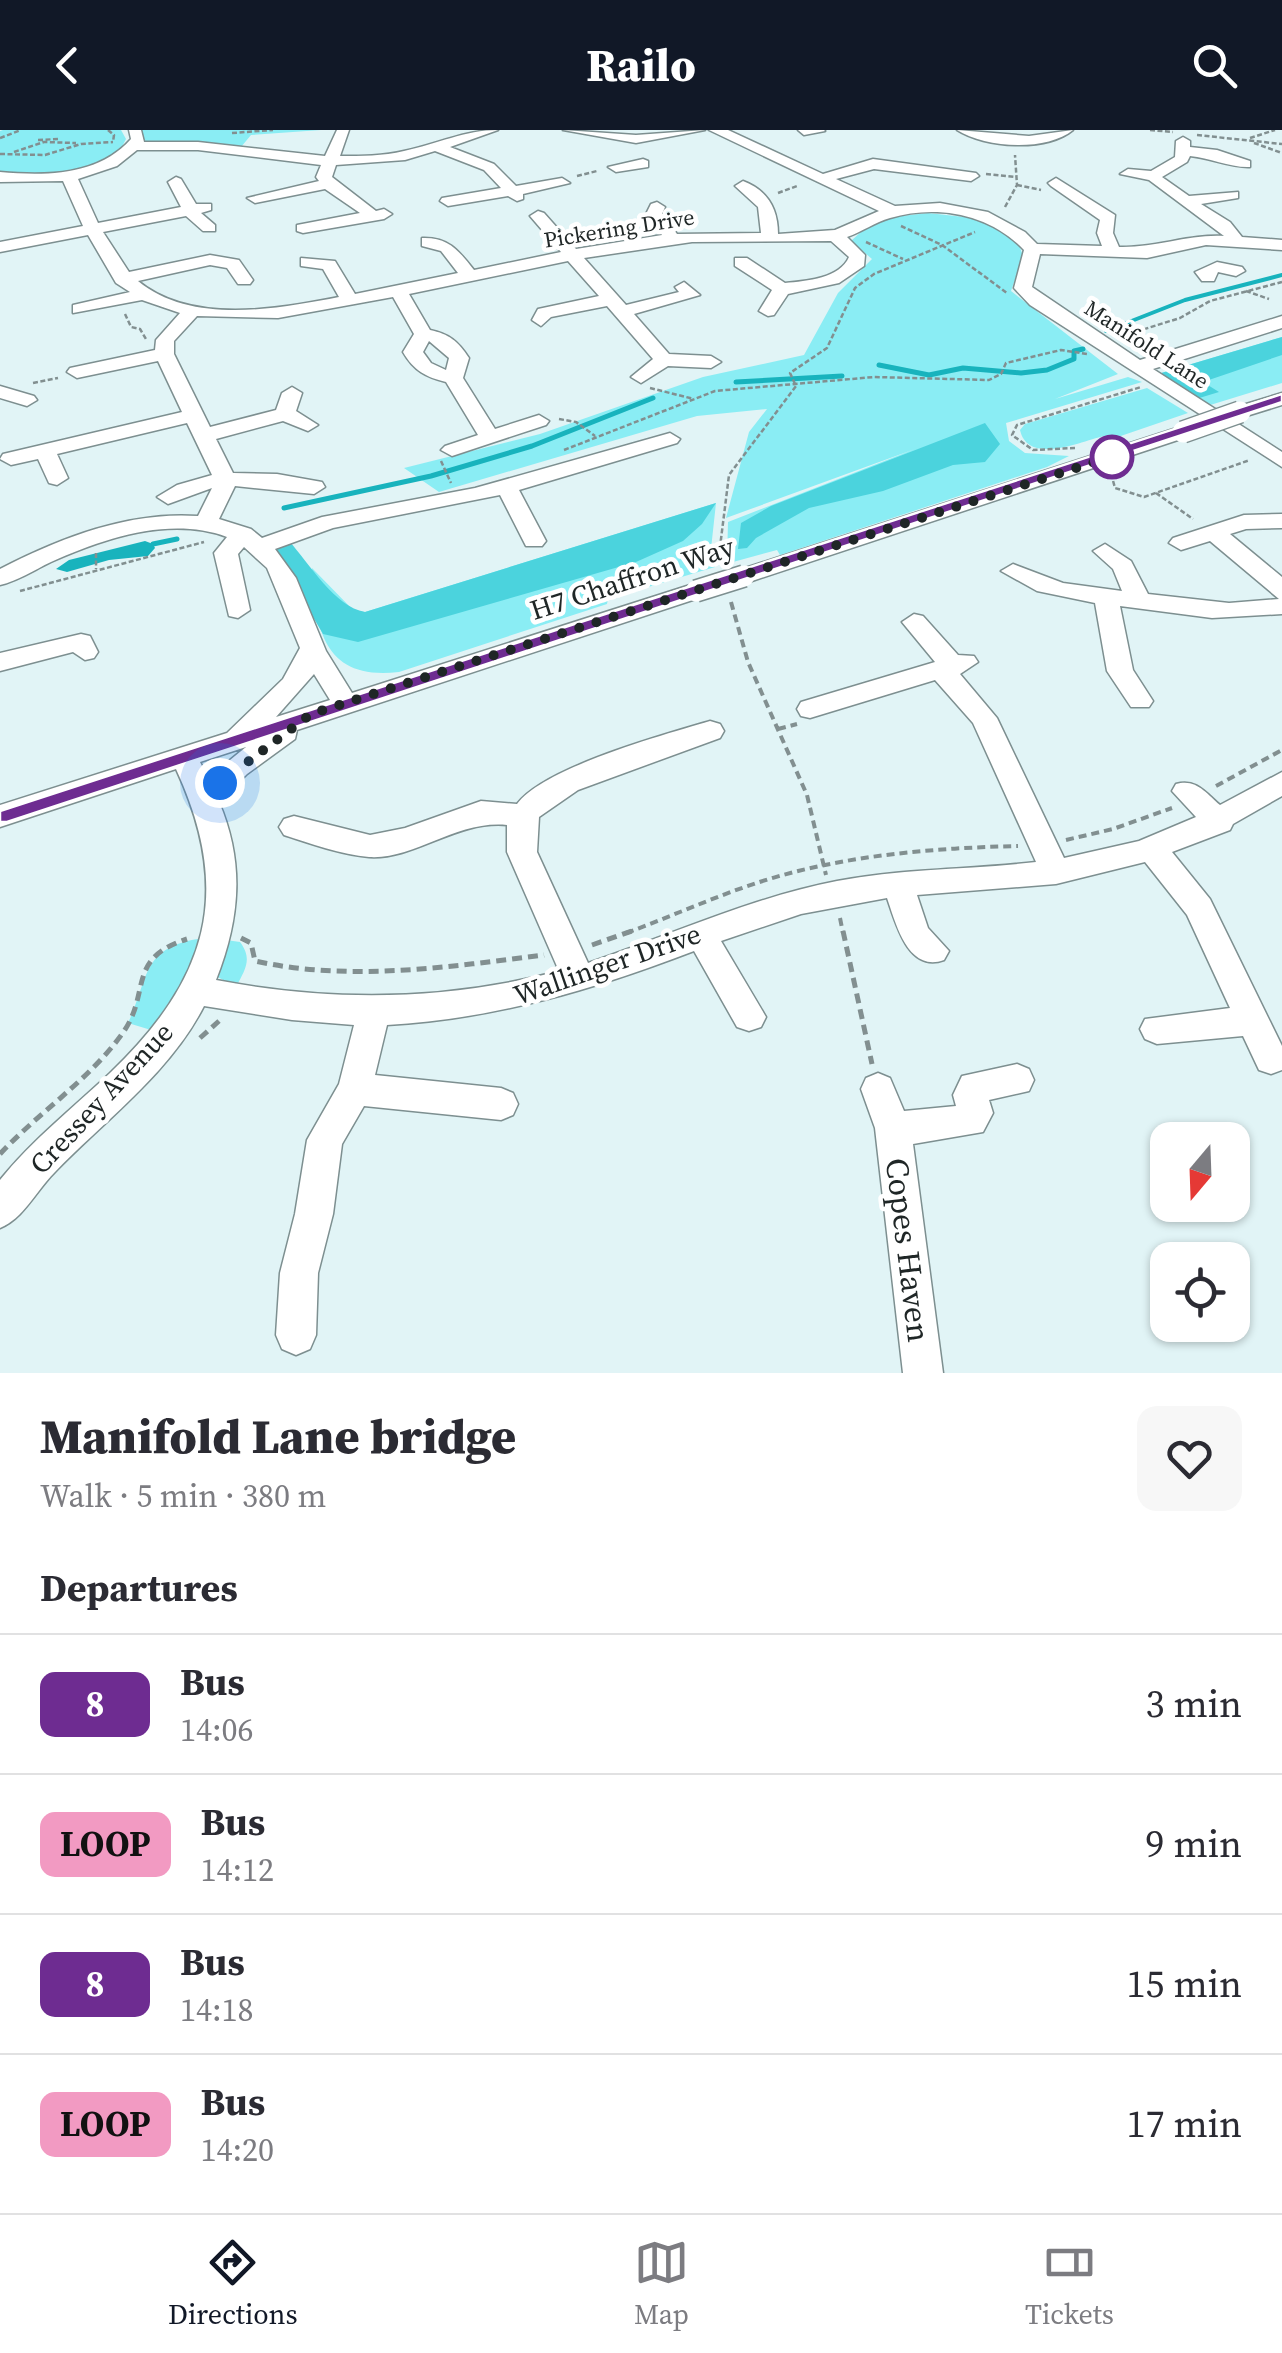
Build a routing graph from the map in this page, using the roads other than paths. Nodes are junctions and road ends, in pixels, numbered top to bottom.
1 (490, 130) edge
2 (570, 130) edge
3 (698, 130) edge
4 (716, 130) edge
5 (964, 130) edge
6 (1066, 130) edge
7 (804, 131) edge
8 (820, 133) edge
9 (346, 134) edge
10 (633, 136) edge
11 (138, 143) edge
12 (437, 147) junction
13 (331, 162) junction
14 (643, 164) dead end
15 (1244, 164) dead end
16 (1128, 174) dead end
17 (1154, 176) junction
18 (962, 177) road end
19 (824, 178) junction
20 (70, 180) junction
21 (1, 181) edge
22 (176, 182) dead end
23 (562, 183) road end
24 (326, 184) junction
25 (1052, 184) road end
26 (744, 186) dead end
27 (513, 194) junction
28 (1231, 195) dead end
29 (255, 198) dead end
30 (447, 200) dead end
31 (1186, 202) junction
32 (1120, 203) dead end
33 (1094, 206) junction
34 (658, 207) dead end
35 (198, 208) junction
36 (886, 214) junction
37 (536, 216) dead end
38 (312, 224) dead end
39 (94, 228) junction
40 (209, 228) dead end
41 (835, 236) junction
42 (770, 238) junction
43 (673, 239) junction
44 (1236, 241) junction
45 (428, 242) dead end
46 (1282, 245) edge
47 (1178, 247) junction
48 (2, 249) edge
49 (1032, 249) junction
50 (1113, 252) junction
51 (575, 257) junction
52 (307, 262) dead end
53 (753, 265) dead end
54 (1236, 271) dead end
55 (234, 277) dead end
56 (122, 278) junction
57 (470, 278) junction
58 (684, 288) dead end
59 (399, 291) junction
60 (144, 294) junction
61 (350, 300) junction
62 (614, 306) junction
63 (79, 309) dead end
64 (192, 310) junction
65 (540, 320) dead end
66 (1282, 322) edge
67 (423, 334) junction
68 (164, 354) junction
69 (664, 360) junction
70 (711, 362) dead end
71 (1138, 367) junction
72 (77, 372) road end
73 (641, 377) road end
74 (453, 378) junction
75 (1282, 398) edge
76 (194, 414) junction
77 (539, 421) dead end
78 (308, 425) dead end
79 (206, 435) junction
80 (490, 438) junction
81 (670, 439) dead end
82 (44, 451) junction
83 (1275, 457) edge
84 (447, 458) road end
85 (12, 459) dead end
86 (57, 478) dead end
87 (226, 481) junction
88 (314, 486) dead end
89 (505, 486) junction
90 (168, 497) dead end
91 (1282, 521) edge
92 (1213, 532) junction
93 (233, 534) junction
94 (524, 535) dead end
95 (1181, 543) dead end
96 (1105, 550) dead end
97 (1012, 571) dead end
98 (8, 585) edge
99 (1282, 592) edge
100 (1106, 598) junction
101 (1138, 600) junction
102 (1282, 606) edge
103 (238, 610) dead end
104 (914, 622) dead end
105 (312, 650) junction
106 (84, 652) dead end
107 (0, 662) edge
108 (954, 667) junction
109 (1142, 689) dead end
110 (344, 703) junction
111 (810, 709) dead end
112 (311, 714) junction
113 (710, 730) dead end
114 (232, 741) junction
115 (183, 755) junction
116 (1282, 782) edge
117 (1190, 795) road end
118 (204, 799) junction
119 (0, 816) edge
120 (524, 816) junction
121 (1220, 822) junction
122 (294, 827) dead end
123 (1152, 849) junction
124 (1050, 858) junction
125 (896, 882) junction
126 (700, 934) junction
127 (933, 951) dead end
128 (574, 965) junction
129 (195, 990) junction
130 (373, 1013) junction
131 (750, 1017) dead end
132 (1251, 1021) junction
133 (1157, 1028) dead end
134 (1272, 1059) dead end
135 (1016, 1080) dead end
136 (878, 1088) road end
137 (355, 1089) junction
138 (501, 1104) dead end
139 (912, 1128) junction
140 (4, 1197) edge
141 (296, 1336) dead end
142 (923, 1373) edge

1 - 12 street
2 - 10 street
3 - 10 street
4 - 19 street
5 - 6 street
7 - 8 street
9 - 13 street
10 - 14 street
11 - 13 street
11 - 20 street
12 - 13 street
12 - 27 street
13 - 24 street
15 - 17 street
16 - 17 street
17 - 31 street
18 - 19 street
19 - 36 street
20 - 21 street
20 - 39 street, Pickering Drive
22 - 35 street
23 - 27 street
24 - 29 street
24 - 38 street
25 - 33 street
26 - 42 street
27 - 30 street
28 - 31 street
31 - 44 street
32 - 33 street
33 - 50 street
34 - 43 street
35 - 39 street
35 - 40 street
36 - 41 street, Pickering Drive
36 - 49 street, Pickering Drive
37 - 51 street
39 - 48 street
39 - 56 street, Pickering Drive
41 - 42 street, Pickering Drive
41 - 53 street
42 - 43 street, Pickering Drive
43 - 51 street, Pickering Drive
44 - 46 street
44 - 47 street
45 - 57 street
47 - 50 street
47 - 54 street
49 - 50 street
49 - 71 street, Manifold Lane
51 - 57 street, Pickering Drive
51 - 62 street
52 - 61 street
55 - 56 street
56 - 60 street, Pickering Drive
57 - 59 street, Pickering Drive
58 - 62 street
59 - 61 street, Pickering Drive
59 - 67 street
60 - 63 street
60 - 64 street, Pickering Drive
61 - 64 street, Pickering Drive
62 - 65 street
62 - 69 street
64 - 68 street
66 - 71 street
67 - 74 street
67 - 74 street
68 - 72 street
68 - 76 street
69 - 70 street
69 - 73 street
71 - 83 street, Manifold Lane
74 - 80 street
75 - 110 street, H7 Chaffron Way, bridge
76 - 79 street
76 - 82 street
77 - 80 street
78 - 79 street
79 - 87 street
80 - 84 street
81 - 89 street
82 - 85 street
82 - 86 street
87 - 88 street
87 - 90 street
87 - 93 street
89 - 93 street
89 - 94 street
91 - 92 street
92 - 95 street
92 - 99 street
93 - 98 street
93 - 103 street
93 - 105 street
96 - 101 street
97 - 100 street
100 - 101 street
100 - 109 street
101 - 102 street
104 - 108 street
105 - 110 street
105 - 114 street
106 - 107 street
108 - 111 street
108 - 124 street
110 - 112 street, H7 Chaffron Way
112 - 114 street, H7 Chaffron Way
112 - 118 street
113 - 120 street
114 - 115 street, H7 Chaffron Way
115 - 118 street, Cressey Avenue
115 - 119 street, H7 Chaffron Way
116 - 121 street, Wallinger Drive
117 - 121 street
118 - 129 street, Cressey Avenue
120 - 122 street
120 - 128 street
121 - 123 street, Wallinger Drive
123 - 124 street, Wallinger Drive
123 - 132 street
124 - 125 street, Wallinger Drive
125 - 126 street, Wallinger Drive
125 - 127 street
126 - 128 street, Wallinger Drive
126 - 131 street
128 - 130 street, Wallinger Drive
129 - 130 street, Wallinger Drive
129 - 140 street, Cressey Avenue
130 - 137 street
132 - 133 street
132 - 134 street
135 - 139 street
136 - 139 street, Copes Haven
137 - 138 street
137 - 141 street
139 - 142 street, Copes Haven

